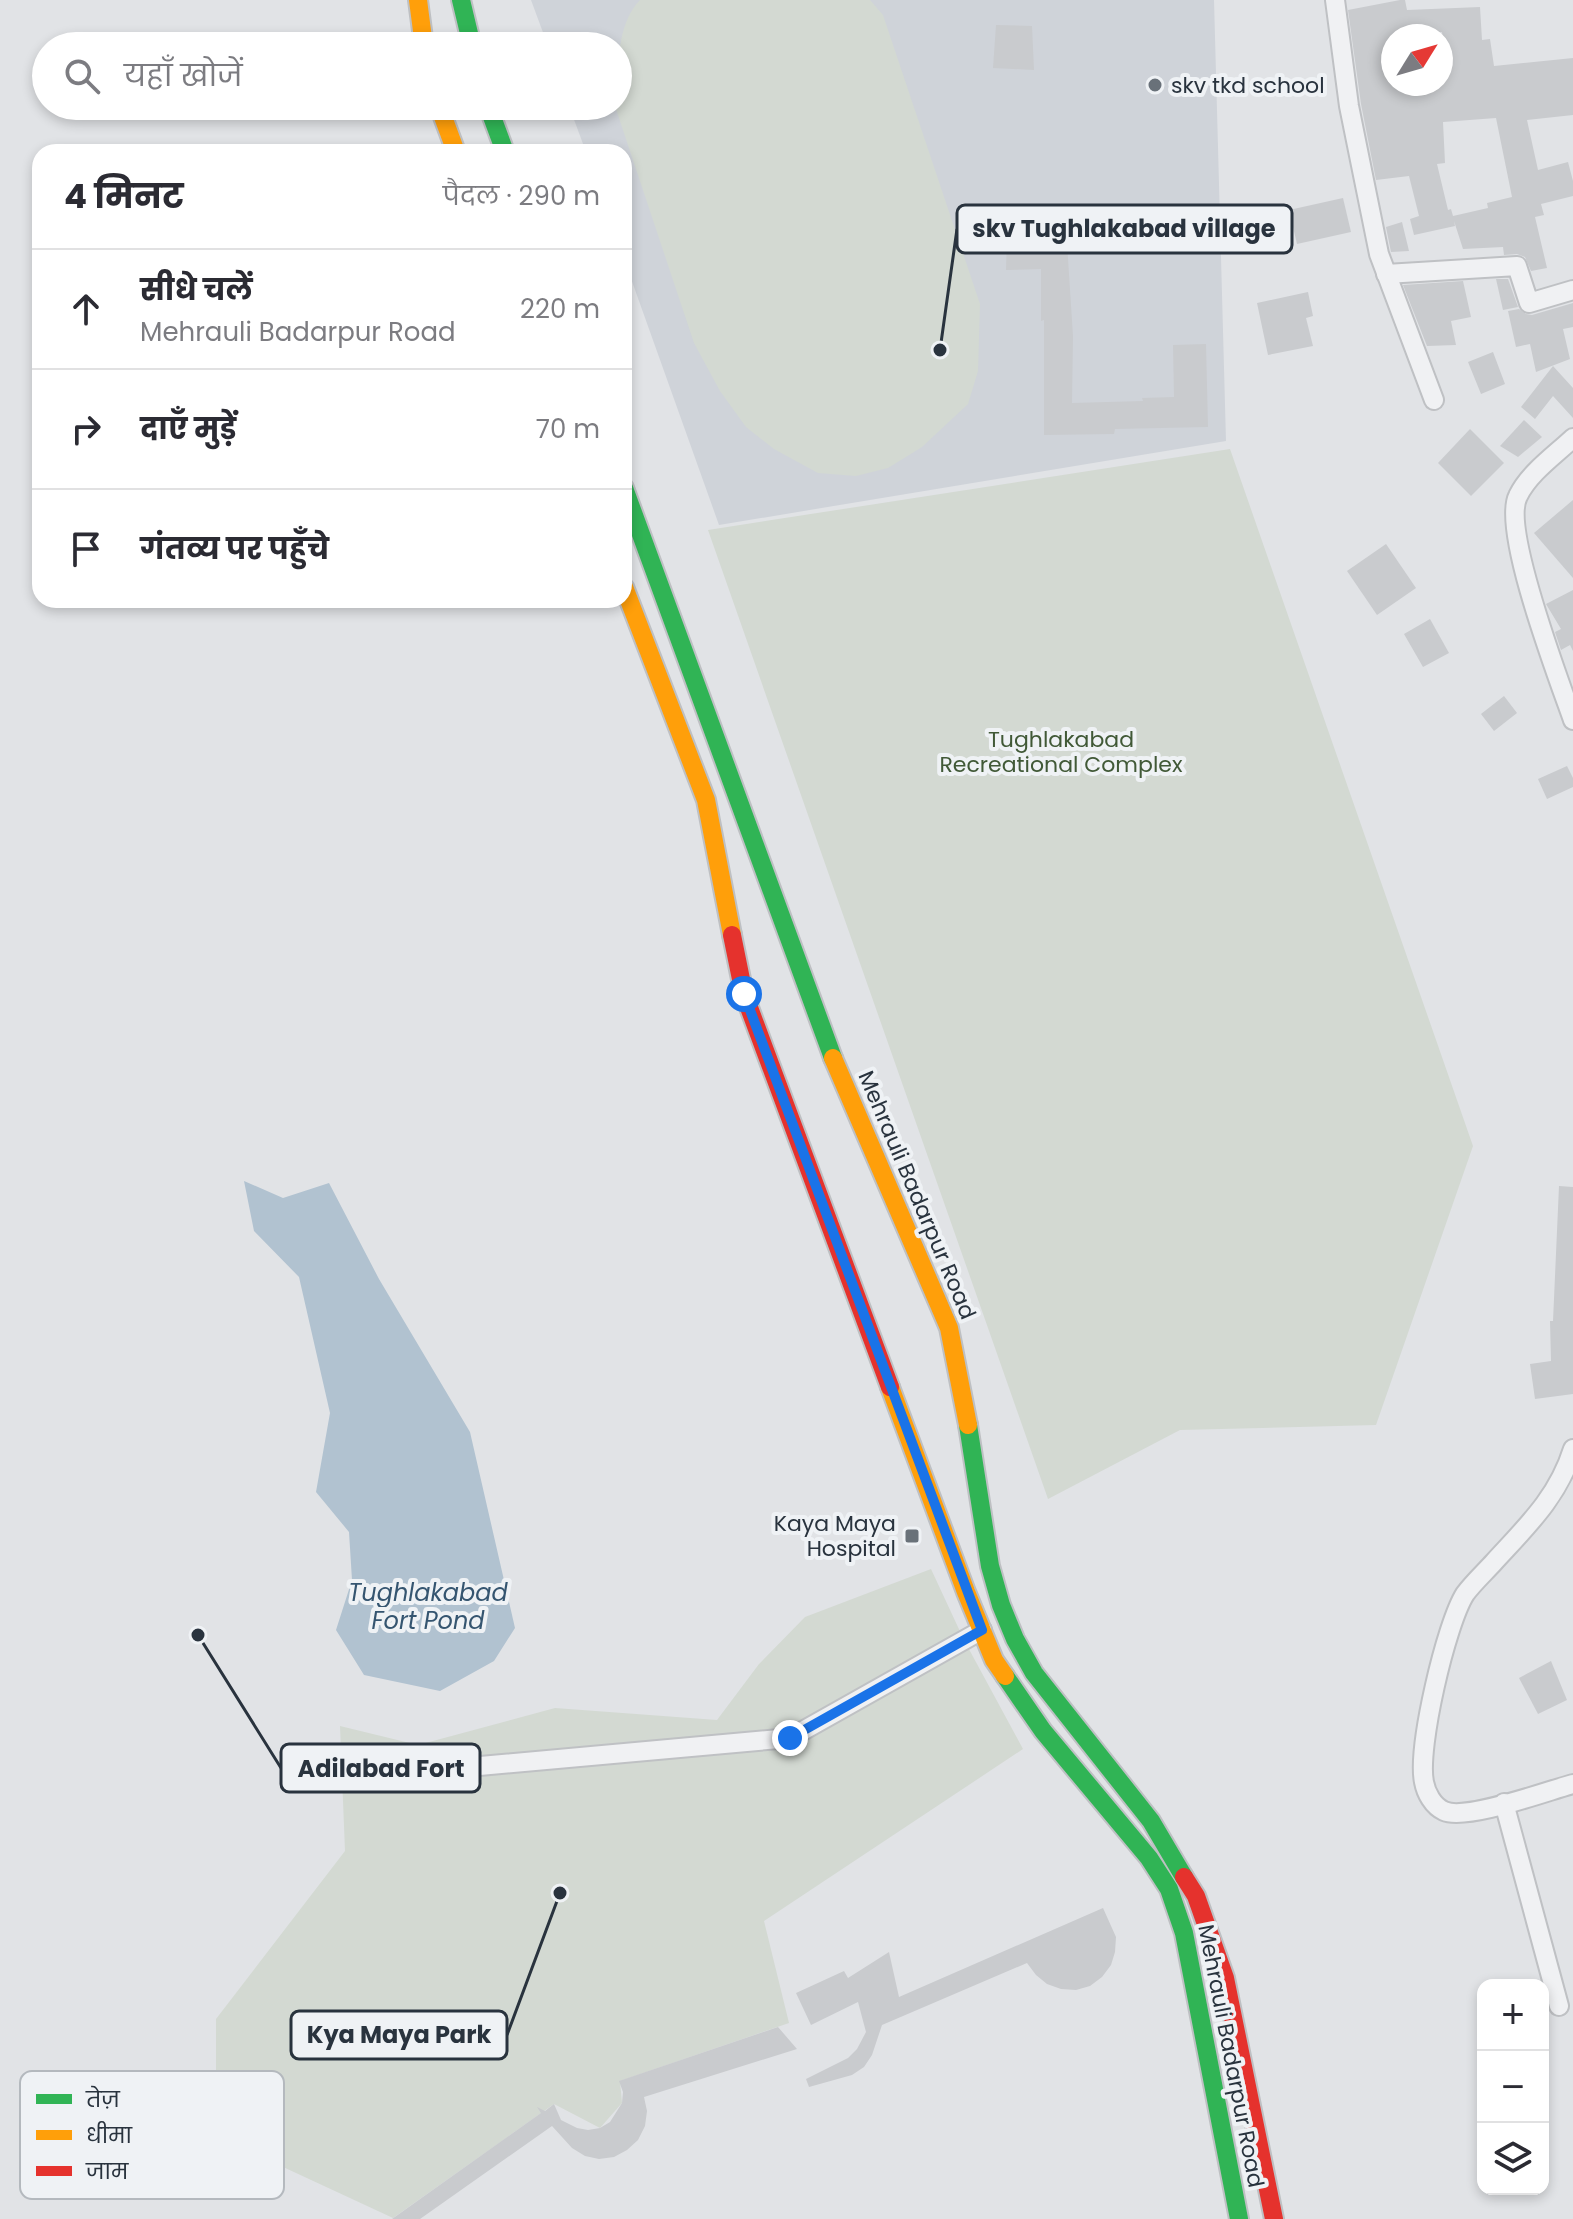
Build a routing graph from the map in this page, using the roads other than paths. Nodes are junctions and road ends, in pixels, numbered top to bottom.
1 (418, 0) edge
2 (461, 0) edge
3 (1335, 0) edge
4 (422, 32) edge
5 (469, 32) edge
6 (444, 120) edge
7 (493, 120) edge
8 (453, 144) edge
9 (502, 144) edge
10 (1386, 274) junction
11 (1573, 290) edge
12 (1434, 400) dead end
13 (1573, 438) edge
14 (632, 510) edge
15 (632, 608) edge
16 (1573, 720) edge
17 (1573, 1449) edge
18 (982, 1630) junction
19 (392, 1774) dead end
20 (1573, 1784) edge
21 (1504, 1803) junction
22 (1559, 2006) dead end
23 (1239, 2219) edge
24 (1274, 2219) edge

1 - 4 main road
2 - 5 main road
3 - 10 street
6 - 8 main road
7 - 9 main road
10 - 11 street
10 - 12 street
13 - 16 street
14 - 24 main road, Mehrauli Badarpur Road
15 - 18 main road, Mehrauli Badarpur Road
17 - 21 street
18 - 19 street
18 - 23 main road, Mehrauli Badarpur Road
20 - 21 street
21 - 22 street

